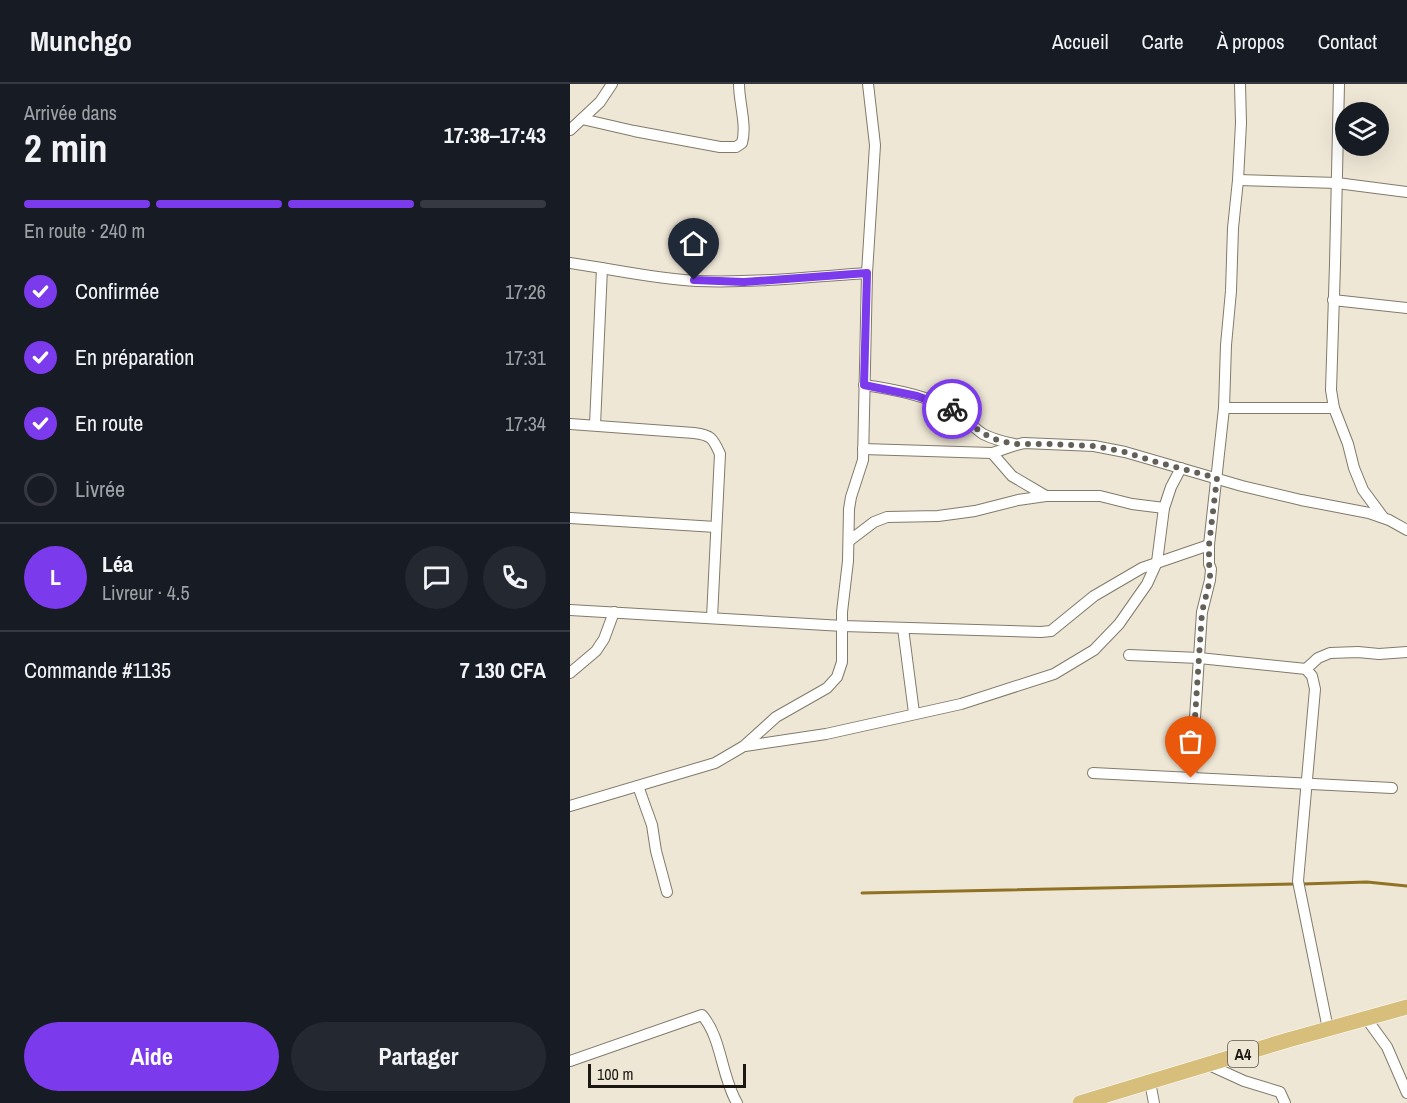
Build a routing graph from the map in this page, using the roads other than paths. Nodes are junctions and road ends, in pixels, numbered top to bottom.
1 (612, 84) edge
2 (739, 84) edge
3 (868, 84) edge
4 (1240, 84) edge
5 (1339, 84) edge
6 (582, 119) junction
7 (570, 129) edge
8 (1238, 180) junction
9 (1337, 183) junction
10 (1407, 192) edge
11 (570, 263) edge
12 (602, 268) junction
13 (867, 273) junction
14 (1334, 300) junction
15 (1407, 308) edge
16 (864, 385) junction
17 (1224, 408) junction
18 (1334, 408) junction
19 (570, 424) edge
20 (595, 425) junction
21 (1014, 444) junction
22 (863, 448) junction
23 (992, 453) junction
24 (1181, 468) junction
25 (1217, 478) junction
26 (1046, 496) junction
27 (1164, 508) junction
28 (570, 518) edge
29 (1383, 518) junction
30 (716, 527) junction
31 (1407, 530) edge
32 (849, 541) junction
33 (1209, 545) junction
34 (1157, 562) junction
35 (570, 610) edge
36 (614, 612) junction
37 (712, 618) junction
38 (843, 626) junction
39 (903, 628) junction
40 (1407, 652) edge
41 (1129, 655) dead end
42 (1199, 658) junction
43 (1306, 669) junction
44 (570, 673) edge
45 (914, 713) junction
46 (744, 746) junction
47 (1093, 773) dead end
48 (1191, 778) junction
49 (1306, 784) junction
50 (638, 786) junction
51 (1392, 788) dead end
52 (570, 806) edge
53 (667, 891) dead end
54 (1407, 1007) edge
55 (1366, 1018) junction
56 (1328, 1029) junction
57 (570, 1061) edge
58 (1209, 1065) junction
59 (1150, 1082) junction
60 (1407, 1093) edge
61 (737, 1103) edge
62 (1080, 1103) edge
63 (1154, 1103) edge
64 (1285, 1103) edge

1 - 6 street
2 - 6 street
3 - 13 street
4 - 8 street
5 - 9 street
6 - 7 street
8 - 9 street
8 - 17 street
9 - 10 street
9 - 14 street
11 - 12 street
12 - 13 street
12 - 20 street
13 - 16 street
14 - 15 street
14 - 18 street
16 - 21 street
16 - 22 street
17 - 18 street
17 - 25 street
18 - 29 street
19 - 20 street
20 - 30 street
21 - 23 street
21 - 24 street
22 - 23 street
22 - 32 street
23 - 26 street
24 - 25 street
24 - 27 street
25 - 29 street
25 - 33 street
26 - 27 street
26 - 32 street
27 - 34 street
28 - 30 street
29 - 31 street
30 - 37 street
32 - 38 street
33 - 34 street
33 - 42 street
34 - 39 street
34 - 45 street
35 - 36 street
36 - 37 street
36 - 44 street
37 - 38 street
38 - 39 street
38 - 46 street
39 - 45 street
40 - 43 street
41 - 42 street
42 - 43 street
42 - 48 street
43 - 49 street
45 - 46 street
46 - 50 street
47 - 48 street
48 - 49 street
49 - 51 street
49 - 56 street
50 - 52 street
50 - 53 street
54 - 55 main road, A4
55 - 56 main road, A4
55 - 60 street
56 - 58 main road, A4
57 - 61 street
58 - 59 main road, A4
58 - 64 street
59 - 62 main road, A4
59 - 63 street

